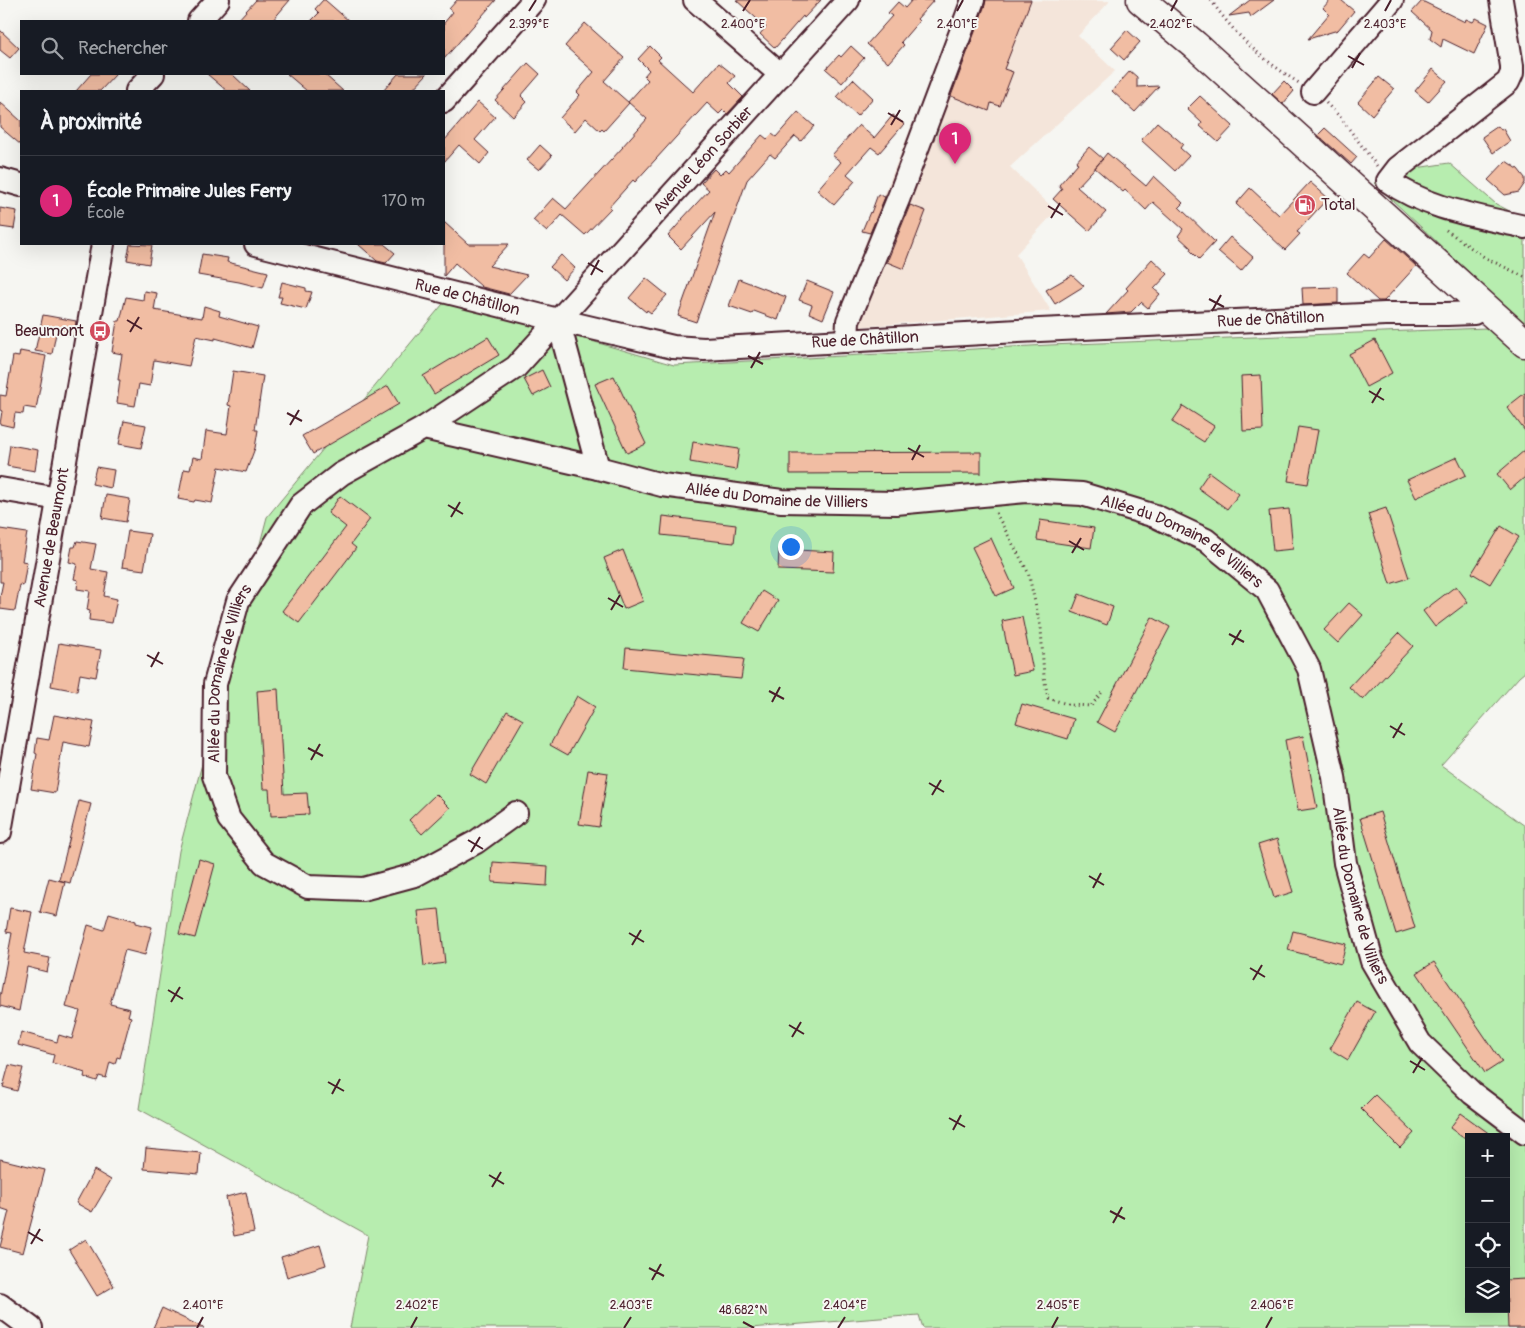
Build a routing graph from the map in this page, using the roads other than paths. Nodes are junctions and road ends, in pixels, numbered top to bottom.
1 (218, 0) edge
2 (534, 0) edge
3 (695, 0) edge
4 (848, 0) edge
5 (973, 0) edge
6 (1141, 0) edge
7 (1392, 0) edge
8 (1501, 0) edge
9 (200, 20) edge
10 (151, 75) edge
11 (781, 76) junction
12 (138, 90) edge
13 (1313, 92) dead end
14 (445, 100) edge
15 (0, 179) edge
16 (20, 184) edge
17 (1525, 227) edge
18 (103, 245) edge
19 (265, 245) edge
20 (310, 250) edge
21 (1485, 306) junction
22 (558, 320) junction
23 (847, 341) junction
24 (1525, 343) edge
25 (424, 428) junction
26 (598, 468) junction
27 (0, 489) edge
28 (59, 499) junction
29 (516, 813) dead end
30 (0, 832) edge
31 (1525, 1133) edge
32 (0, 1305) edge
33 (0, 1319) edge
34 (13, 1328) edge
35 (31, 1328) edge

1 - 9 street
2 - 14 street
3 - 11 street
4 - 11 street, Avenue Léon Sorbier
5 - 23 street
6 - 21 main road
7 - 13 street
8 - 17 street
10 - 12 street
11 - 22 street, Avenue Léon Sorbier
15 - 16 street
18 - 28 street, Avenue de Beaumont
19 - 20 street, Rue de Châtillon
20 - 22 street, Rue de Châtillon
21 - 23 street, Rue de Châtillon
21 - 24 main road
22 - 23 street, Rue de Châtillon
22 - 25 street, Allée du Domaine de Villiers
22 - 26 street
25 - 26 street, Allée du Domaine de Villiers
25 - 29 street, Allée du Domaine de Villiers
26 - 31 street, Allée du Domaine de Villiers
27 - 28 street
28 - 30 street, Avenue de Beaumont
32 - 35 street
33 - 34 street

